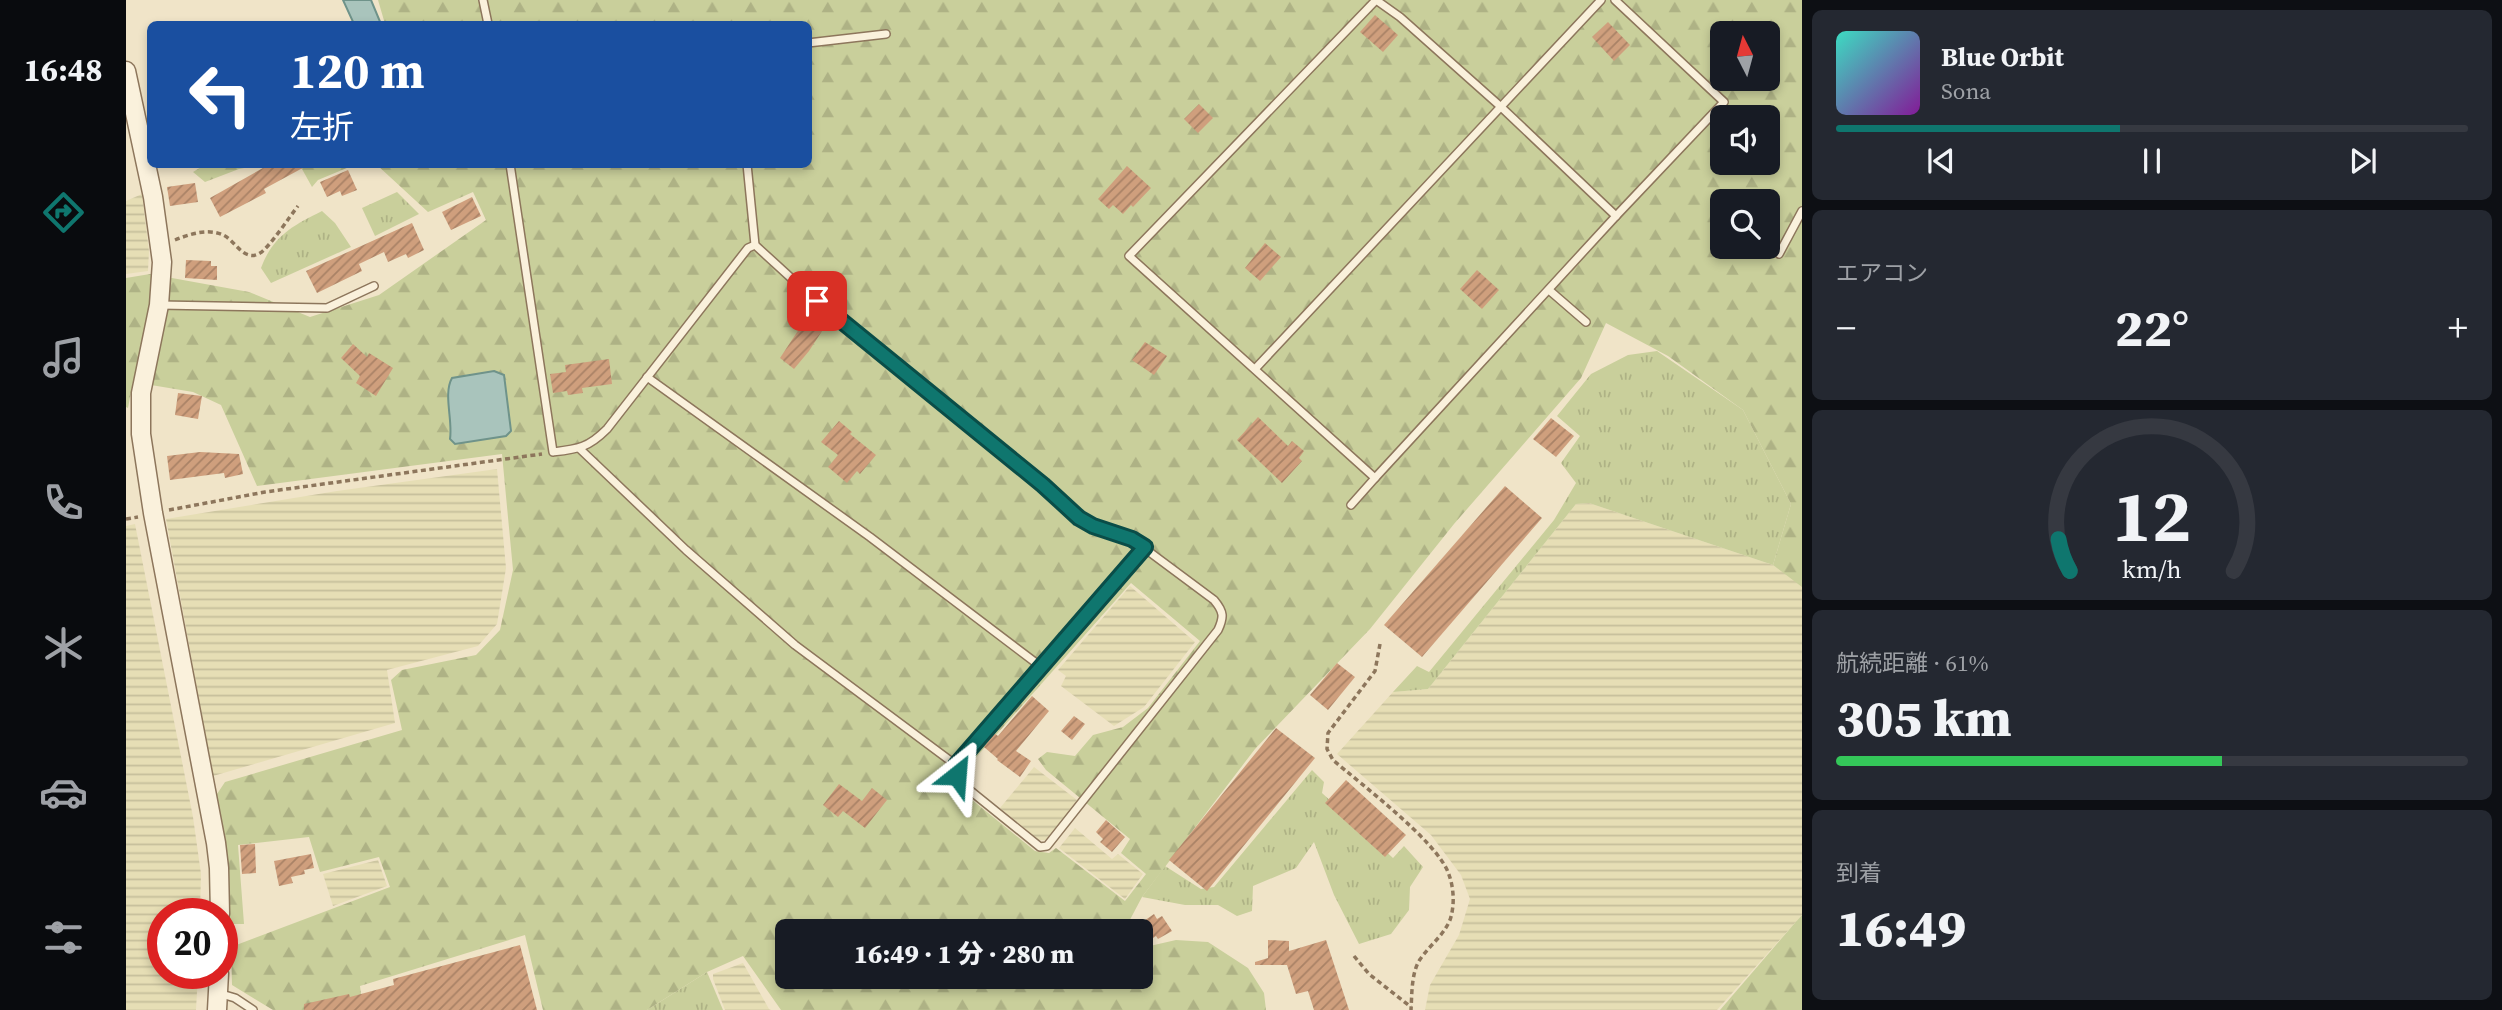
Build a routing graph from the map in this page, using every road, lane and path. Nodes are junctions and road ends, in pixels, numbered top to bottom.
1 (483, 0) edge
2 (1376, 0) edge
3 (1601, 0) edge
4 (1615, 0) edge
5 (487, 21) edge
6 (886, 34) dead end
7 (812, 43) edge
8 (126, 71) edge
9 (1500, 106) junction
10 (511, 168) edge
11 (747, 168) edge
12 (298, 206) dead end
13 (1802, 211) edge
14 (1616, 216) junction
15 (160, 245) junction
16 (755, 245) junction
17 (1780, 252) edge
18 (374, 286) dead end
19 (1549, 290) junction
20 (159, 305) junction
21 (1586, 323) dead end
22 (1255, 369) junction
23 (647, 377) junction
24 (580, 449) junction
25 (553, 452) junction
26 (1374, 478) junction
27 (1351, 505) dead end
28 (153, 513) junction
29 (1145, 547) junction
30 (1380, 644) dead end
31 (1040, 666) junction
32 (956, 765) junction
33 (219, 898) edge
34 (1354, 956) dead end
35 (217, 1001) edge
36 (1411, 1009) edge
37 (253, 1010) edge

1 - 5 lane
2 - 9 lane
2 - 22 lane
3 - 9 lane
4 - 14 lane
6 - 7 lane
8 - 15 street
9 - 14 lane
9 - 22 lane
10 - 25 lane
11 - 16 lane
12 - 15 path
13 - 17 lane
14 - 19 lane
15 - 20 street
16 - 23 lane
16 - 29 lane
18 - 20 lane
19 - 21 lane
19 - 26 lane
20 - 28 street
22 - 26 lane
23 - 24 lane
23 - 31 lane
24 - 25 lane
24 - 32 lane
25 - 28 path
26 - 27 lane
28 - 33 street
29 - 31 lane
29 - 32 lane
30 - 36 path
31 - 32 lane
34 - 36 path
35 - 37 lane

